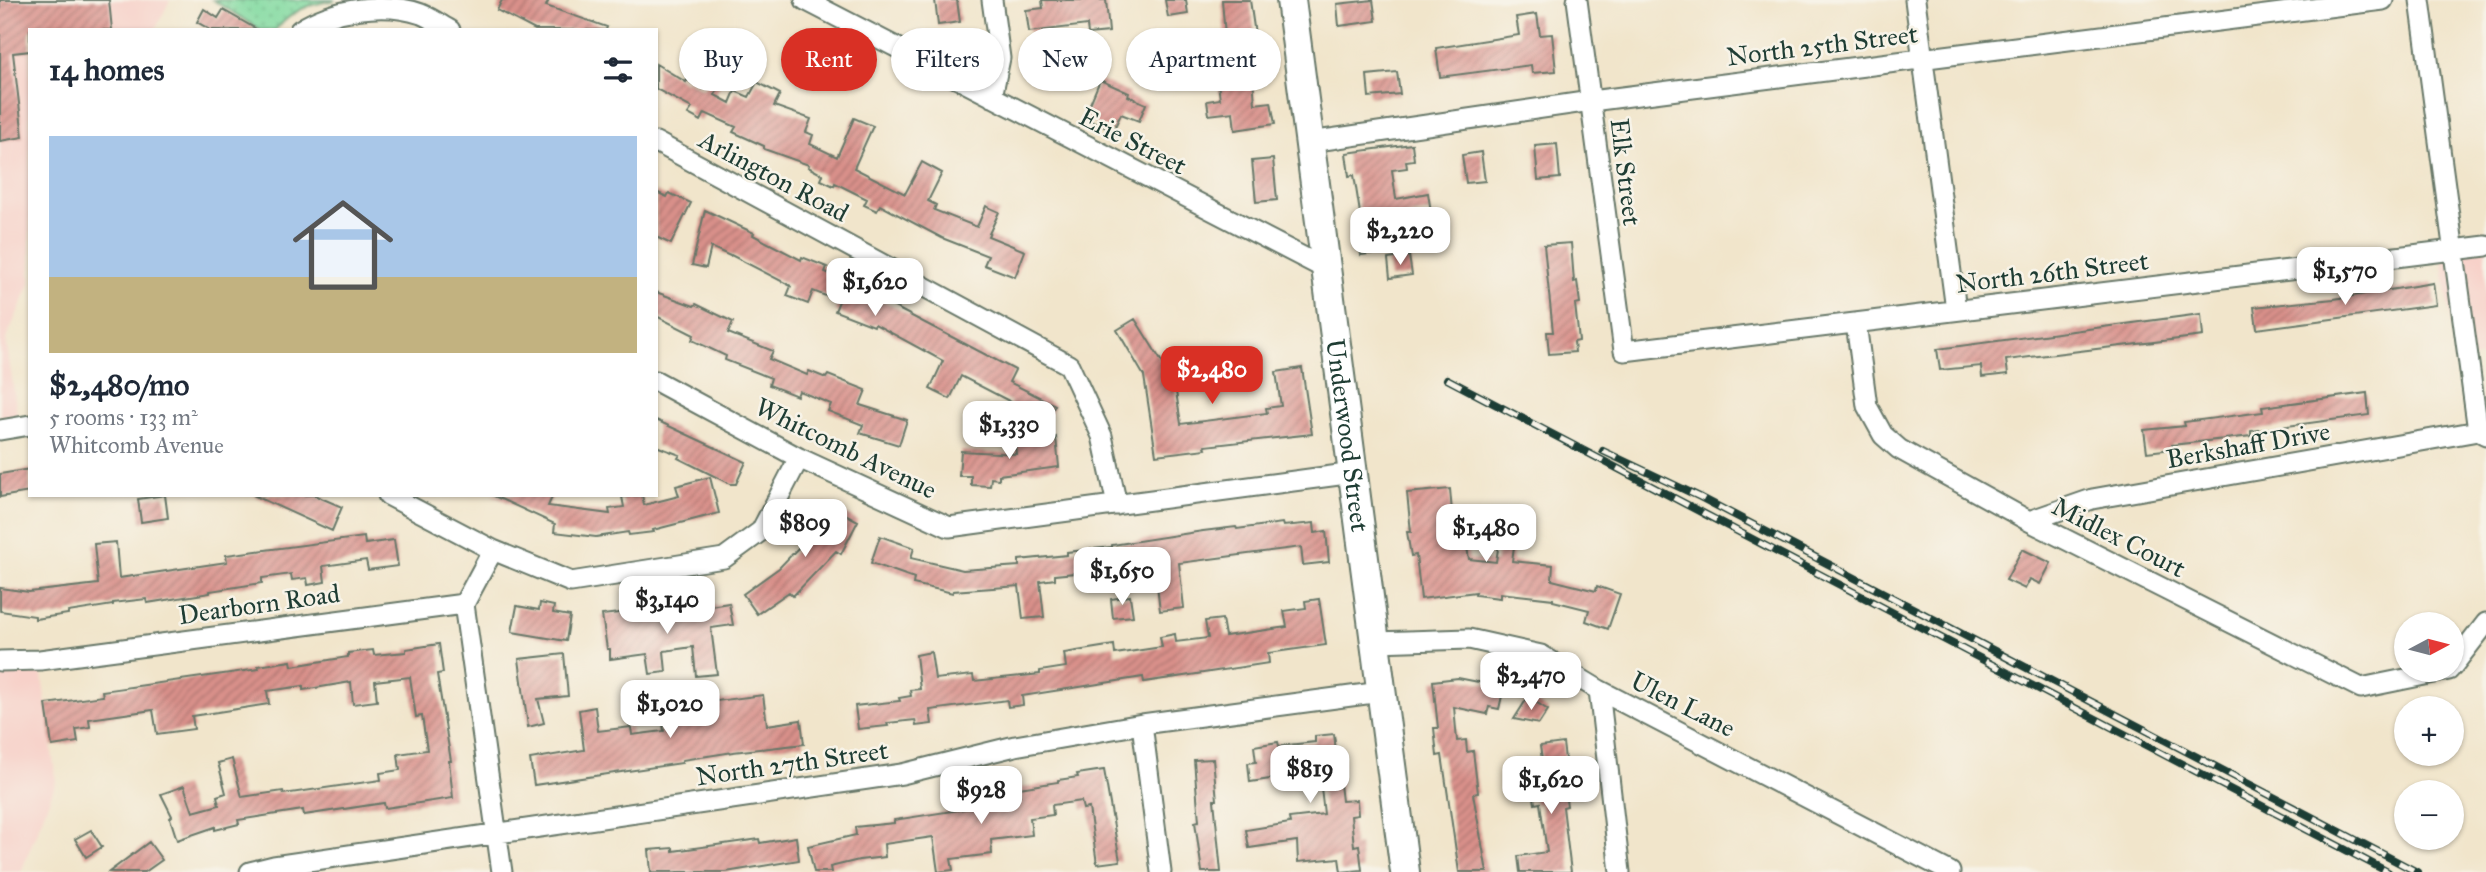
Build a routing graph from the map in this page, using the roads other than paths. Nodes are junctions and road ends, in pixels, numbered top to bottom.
1 (805, 0) edge
2 (992, 0) edge
3 (1291, 0) edge
4 (1577, 0) edge
5 (1915, 0) edge
6 (2383, 0) edge
7 (2420, 0) edge
8 (305, 28) edge
9 (446, 28) edge
10 (1922, 59) junction
11 (992, 97) junction
12 (1591, 101) junction
13 (1310, 142) junction
14 (658, 143) edge
15 (2486, 246) edge
16 (2454, 251) junction
17 (1326, 269) junction
18 (1956, 310) junction
19 (1856, 323) junction
20 (1624, 351) joint
21 (658, 382) edge
22 (28, 425) edge
23 (0, 430) edge
24 (2482, 433) edge
25 (799, 458) junction
26 (1354, 473) junction
27 (392, 497) edge
28 (1116, 505) junction
29 (2029, 521) junction
30 (493, 550) junction
31 (464, 604) junction
32 (2486, 623) edge
33 (1376, 642) junction
34 (2464, 650) edge
35 (0, 661) edge
36 (2394, 681) edge
37 (1599, 691) junction
38 (1381, 692) junction
39 (1142, 723) junction
40 (497, 833) junction
41 (250, 872) edge
42 (502, 872) edge
43 (1161, 872) edge
44 (1405, 872) edge
45 (1620, 872) edge
46 (1950, 872) edge

1 - 11 street, Erie Street
2 - 11 street
3 - 13 street, Underwood Street
4 - 12 street, Elk Street
5 - 10 street
6 - 10 street, North 25th Street
7 - 16 street
8 - 9 street
10 - 12 street, North 25th Street
10 - 18 street
11 - 17 street, Erie Street
12 - 13 street, North 25th Street
12 - 20 street, Elk Street
13 - 17 street, Underwood Street
14 - 28 street, Arlington Road
15 - 16 street, North 26th Street
16 - 18 street, North 26th Street
16 - 24 street
17 - 26 street, Underwood Street
18 - 19 street, North 26th Street
19 - 20 street, North 26th Street
19 - 29 street, Midlex Court
21 - 25 street, Whitcomb Avenue
22 - 23 street
24 - 29 street, Berkshaff Drive
25 - 28 street, Whitcomb Avenue
25 - 30 street
26 - 28 street, Whitcomb Avenue
26 - 33 street, Underwood Street
27 - 30 street
29 - 36 street, Midlex Court
30 - 31 street
31 - 35 street, Dearborn Road
31 - 40 street
32 - 34 street, Midlex Court
33 - 37 street, Ulen Lane
33 - 38 street, Underwood Street
37 - 45 street
37 - 46 street, Ulen Lane
38 - 39 street, North 27th Street
38 - 44 street, Underwood Street
39 - 40 street, North 27th Street
39 - 43 street
40 - 41 street, North 27th Street
40 - 42 street

